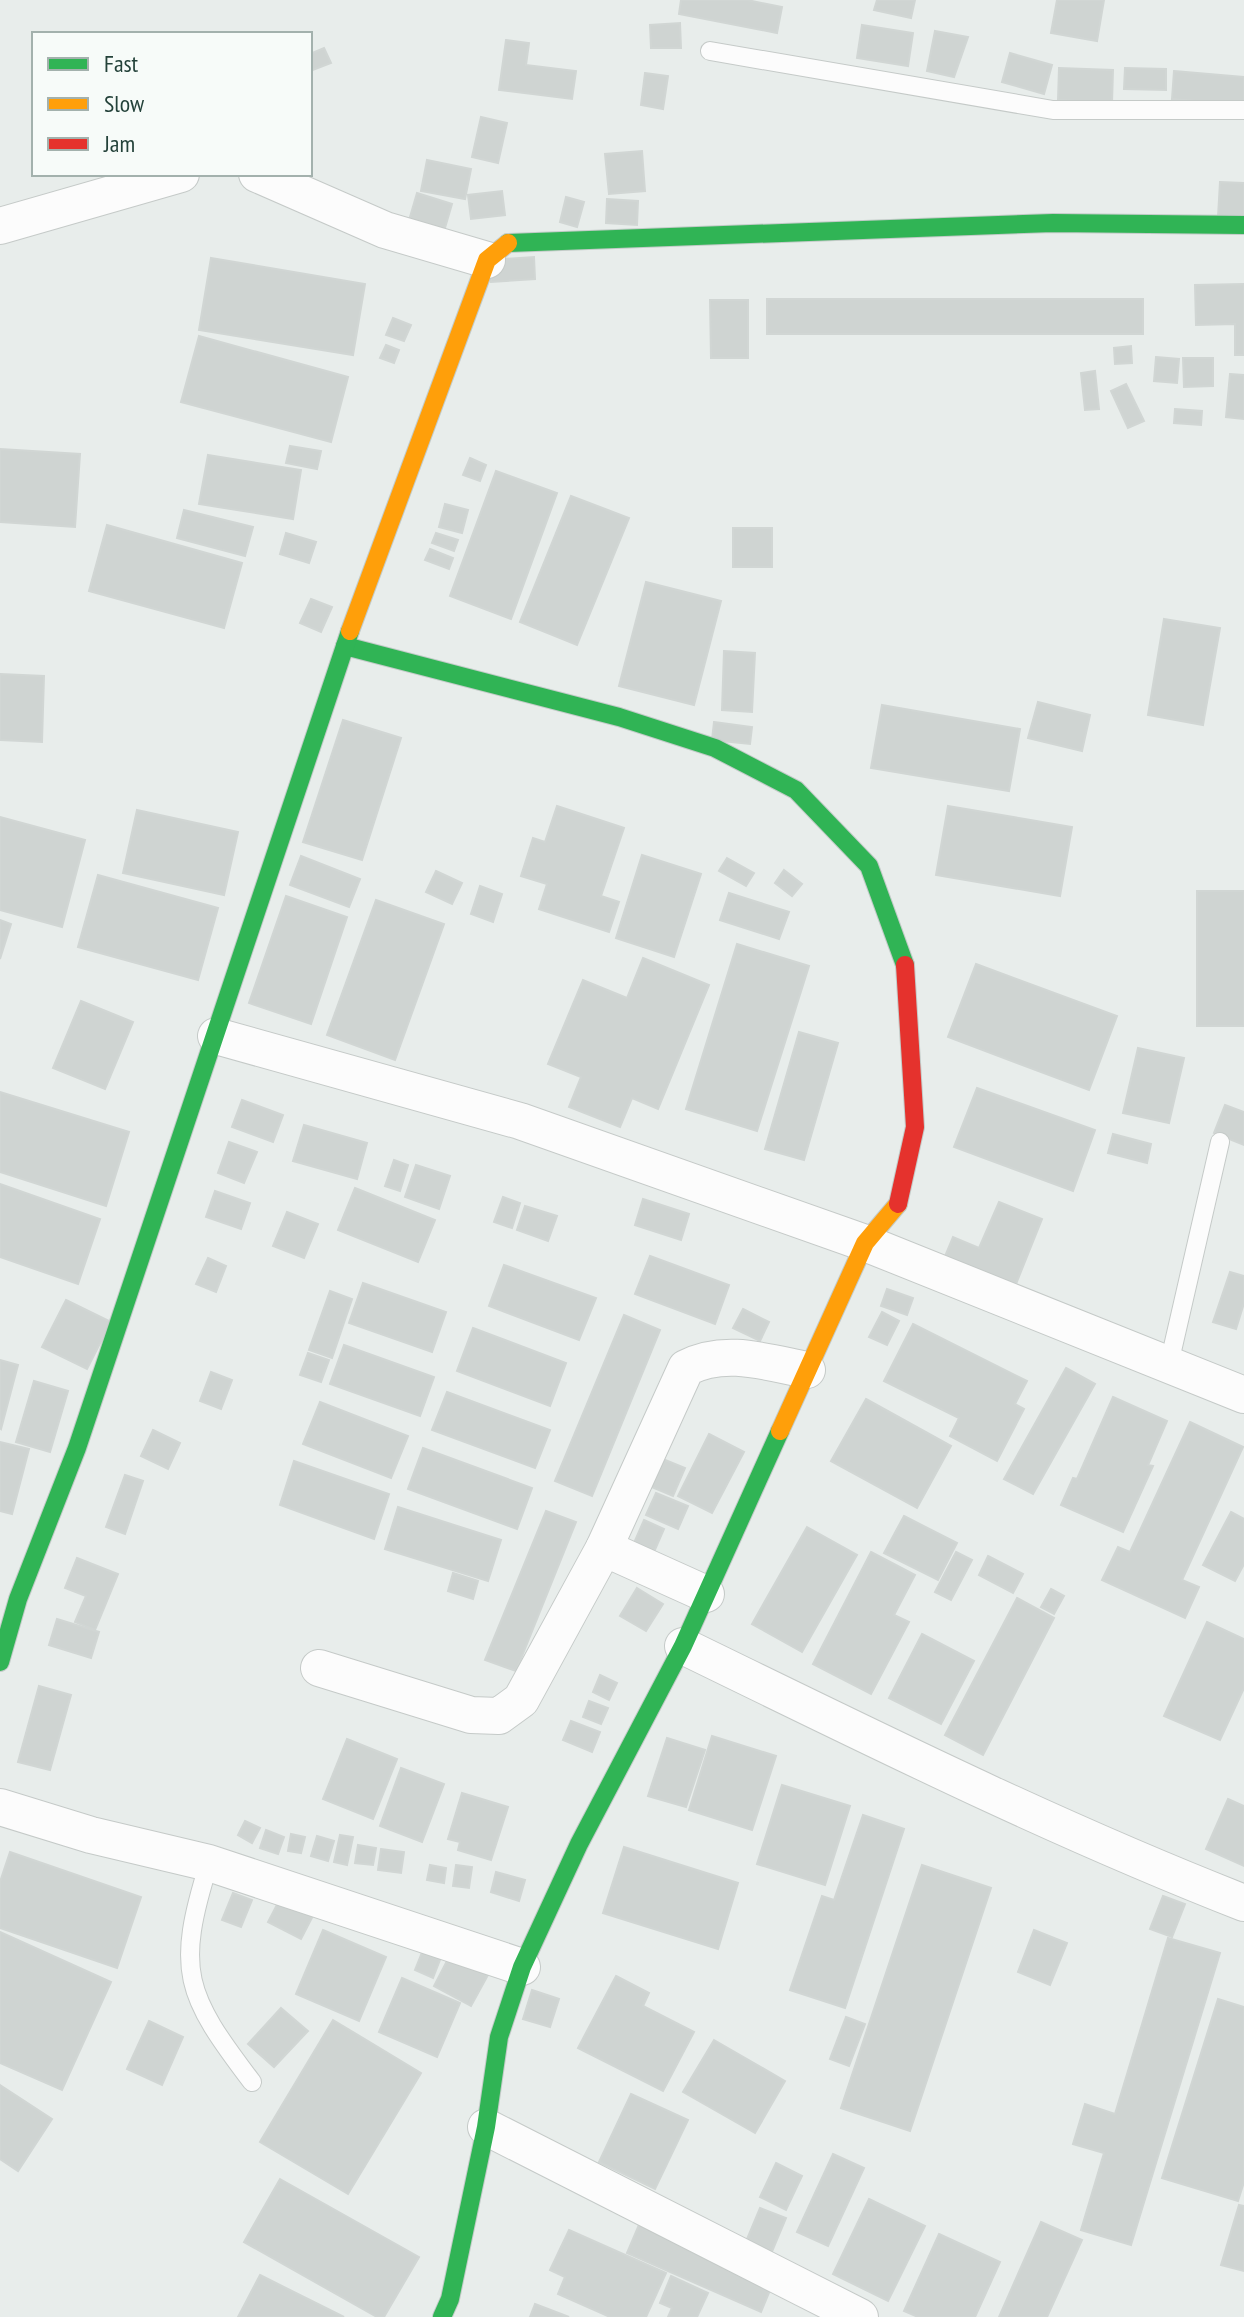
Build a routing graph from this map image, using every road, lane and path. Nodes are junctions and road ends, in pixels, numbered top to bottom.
1 (710, 51) dead end
2 (1244, 110) edge
3 (174, 176) edge
4 (262, 176) edge
5 (1244, 225) edge
6 (0, 226) edge
7 (487, 260) junction
8 (345, 646) junction
9 (216, 1036) junction
10 (1220, 1142) dead end
11 (865, 1243) junction
12 (1169, 1364) junction
13 (807, 1370) junction
14 (1244, 1395) edge
15 (604, 1548) junction
16 (706, 1594) junction
17 (9, 1595) edge
18 (683, 1646) junction
19 (0, 1662) edge
20 (319, 1668) dead end
21 (0, 1807) edge
22 (209, 1863) junction
23 (1244, 1903) edge
24 (522, 1967) junction
25 (252, 2082) dead end
26 (486, 2127) junction
27 (442, 2317) edge
28 (860, 2317) edge

1 - 2 lane
3 - 6 street
4 - 7 street
5 - 7 street
7 - 8 street
8 - 9 street
8 - 11 street
9 - 11 street
9 - 17 street
10 - 12 lane
11 - 12 street
11 - 13 street
12 - 14 street
13 - 15 street
13 - 16 street
15 - 16 street
15 - 20 street
16 - 18 street
17 - 19 street
18 - 23 street
18 - 24 street
21 - 22 street
22 - 24 street
22 - 25 lane
24 - 26 street
26 - 27 street
26 - 28 street

